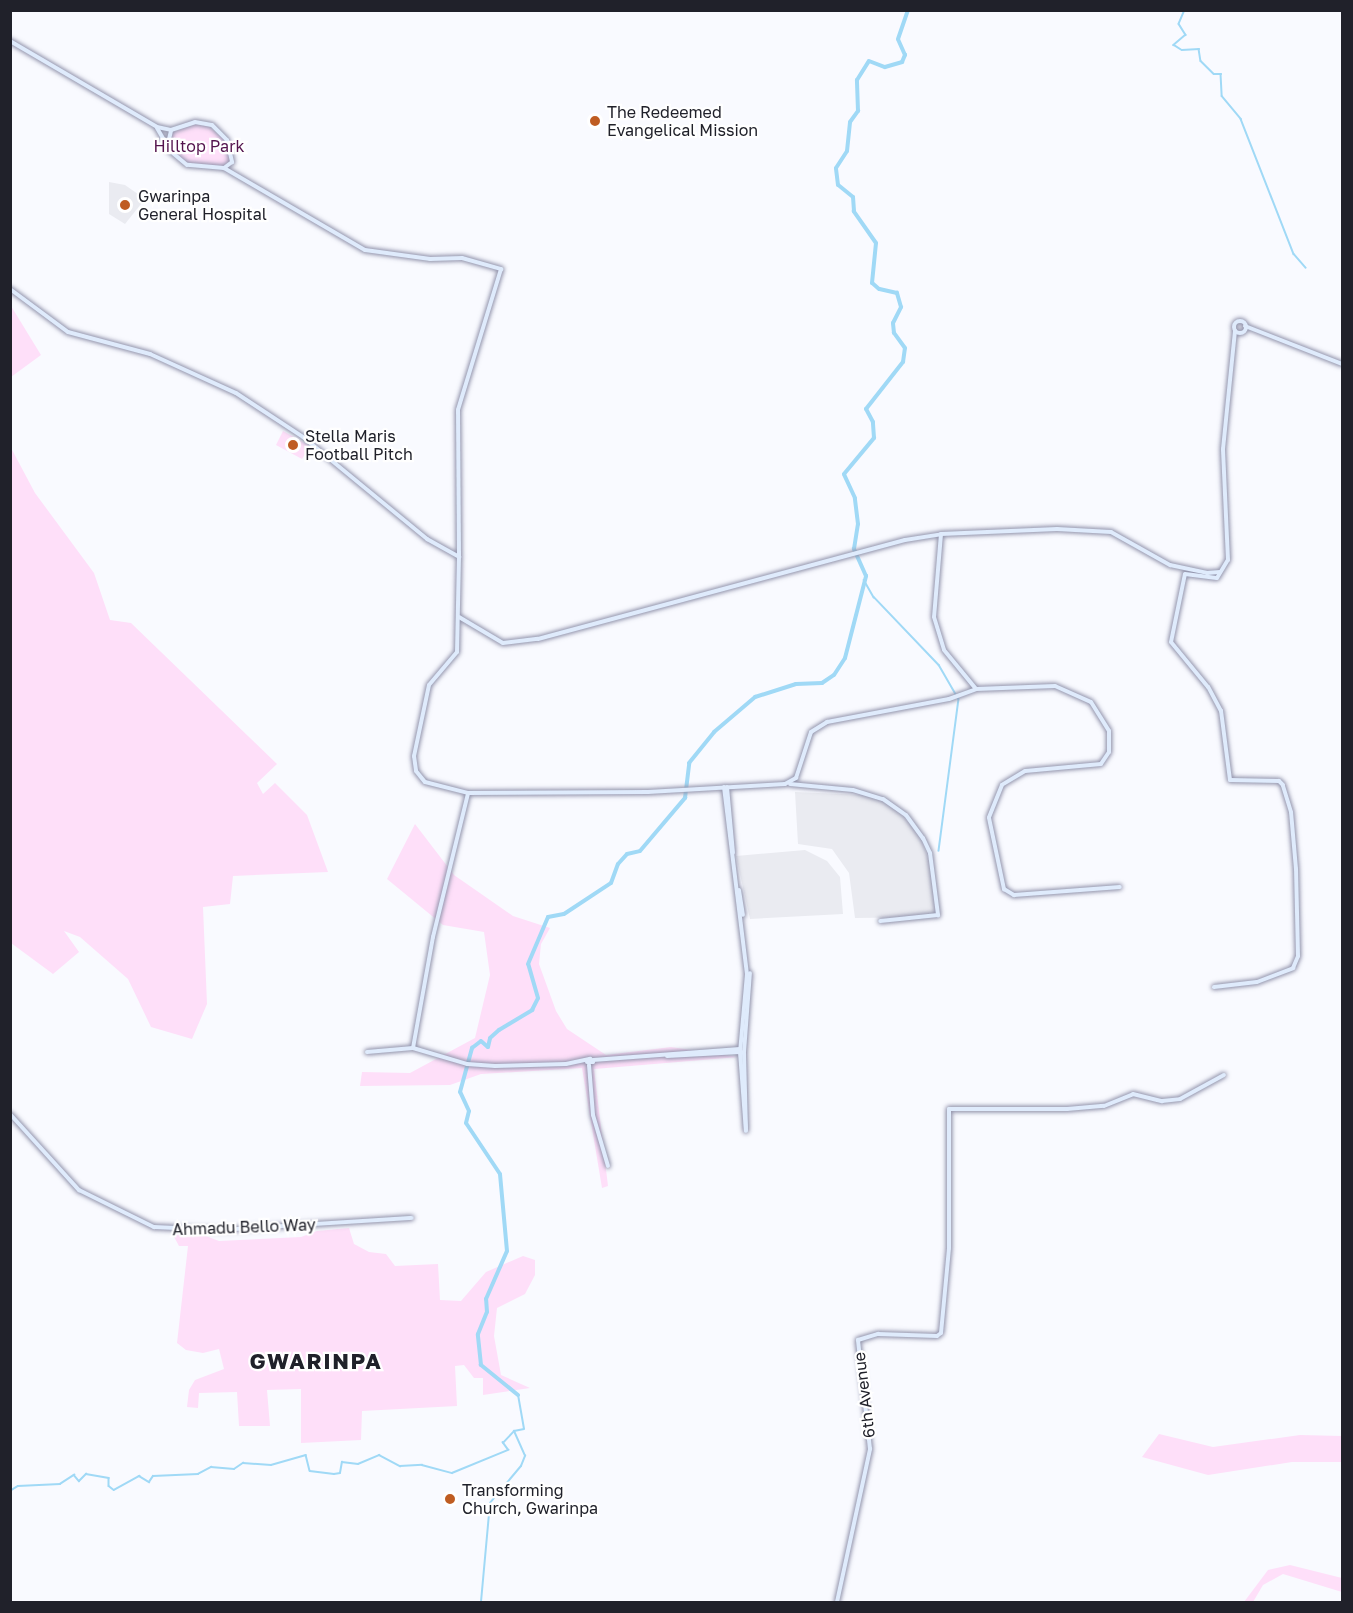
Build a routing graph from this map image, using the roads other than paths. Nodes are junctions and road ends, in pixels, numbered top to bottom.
1 (10, 41) edge
2 (157, 127) junction
3 (171, 130) junction
4 (167, 145) junction
5 (232, 162) junction
6 (224, 168) junction
7 (237, 173) junction
8 (10, 289) edge
9 (1245, 326) junction
10 (1235, 331) junction
11 (1342, 364) edge
12 (941, 534) junction
13 (459, 557) junction
14 (1221, 572) junction
15 (459, 617) junction
16 (976, 689) junction
17 (795, 783) junction
18 (726, 787) junction
19 (468, 793) junction
20 (1120, 886) dead end
21 (880, 921) dead end
22 (1214, 987) dead end
23 (413, 1048) junction
24 (742, 1051) junction
25 (367, 1052) dead end
26 (591, 1063) junction
27 (1224, 1075) dead end
28 (10, 1114) edge
29 (608, 1166) dead end
30 (412, 1218) dead end
31 (837, 1602) edge

1 - 2 street
2 - 3 street
2 - 4 street
3 - 4 street
3 - 5 street
4 - 6 street
5 - 6 street
5 - 7 street
6 - 7 street
7 - 13 street
8 - 13 street
9 - 10 street
9 - 10 street
9 - 11 street
10 - 14 street
12 - 14 street
12 - 15 street
12 - 16 street
13 - 15 street
14 - 22 street
15 - 19 street
16 - 17 street
16 - 20 street
17 - 18 street
17 - 21 street
18 - 19 street
18 - 24 street
19 - 23 street
23 - 25 street
23 - 26 street
24 - 24 street
24 - 26 street
26 - 29 street
27 - 31 street, 6th Avenue
28 - 30 street, Ahmadu Bello Way

